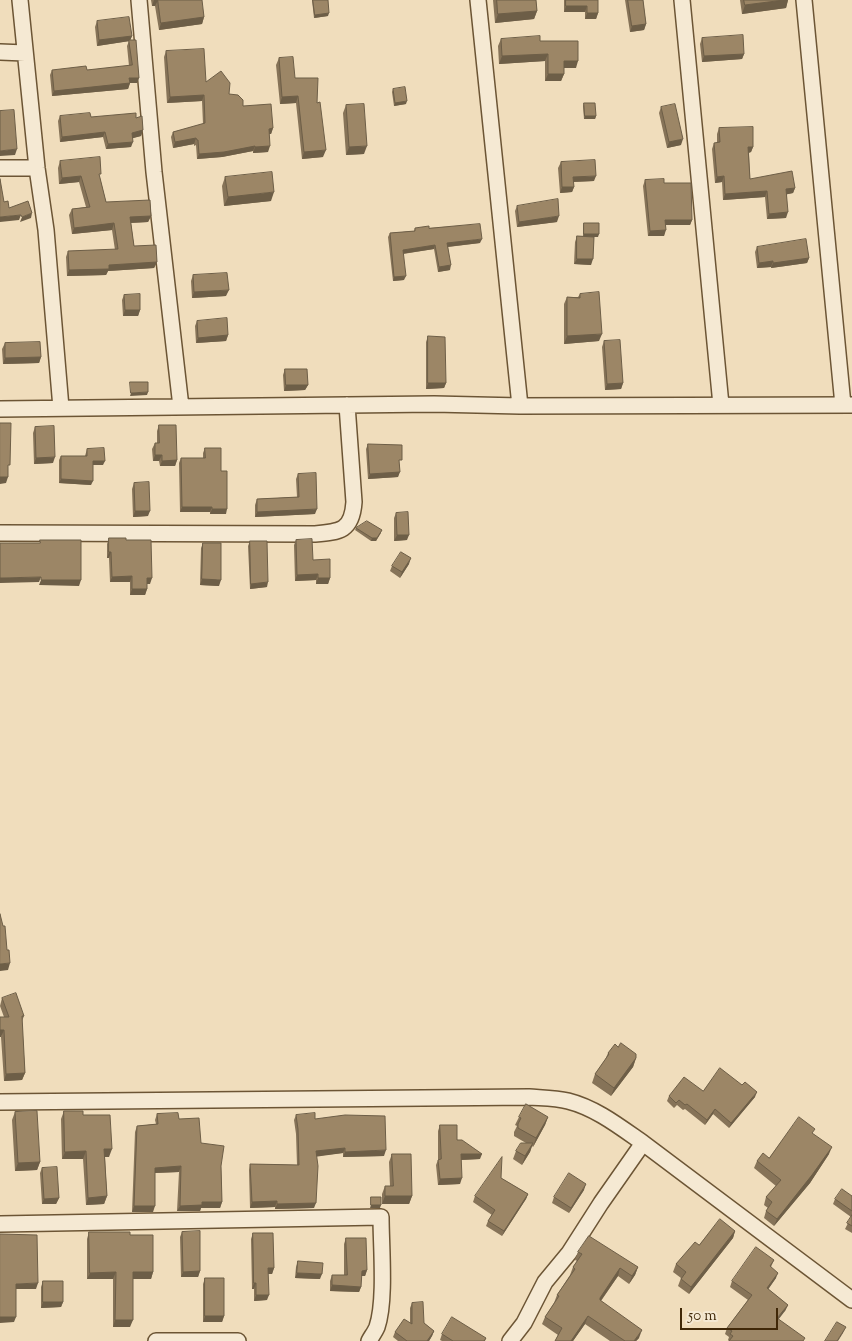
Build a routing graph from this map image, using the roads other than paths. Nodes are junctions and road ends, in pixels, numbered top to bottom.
1 (20, 0) edge
2 (139, 0) edge
3 (478, 0) edge
4 (682, 0) edge
5 (804, 0) edge
6 (0, 52) edge
7 (25, 52) junction
8 (0, 168) edge
9 (37, 168) junction
10 (347, 405) junction
11 (721, 405) junction
12 (847, 405) edge
13 (520, 406) junction
14 (181, 407) junction
15 (61, 408) junction
16 (0, 409) edge
17 (0, 533) edge
18 (0, 1102) edge
19 (643, 1143) junction
20 (0, 1224) edge
21 (852, 1300) edge
22 (156, 1341) edge
23 (238, 1341) edge
24 (369, 1341) edge
25 (510, 1341) edge

1 - 7 street
2 - 14 street
3 - 13 street
4 - 11 street
5 - 12 street
6 - 7 street
7 - 9 street
8 - 9 street
9 - 15 street
10 - 13 street
10 - 14 street
10 - 17 street
11 - 12 street
11 - 13 street
14 - 15 street
15 - 16 street
18 - 19 street
19 - 21 street
19 - 25 street
20 - 24 street
22 - 23 street

